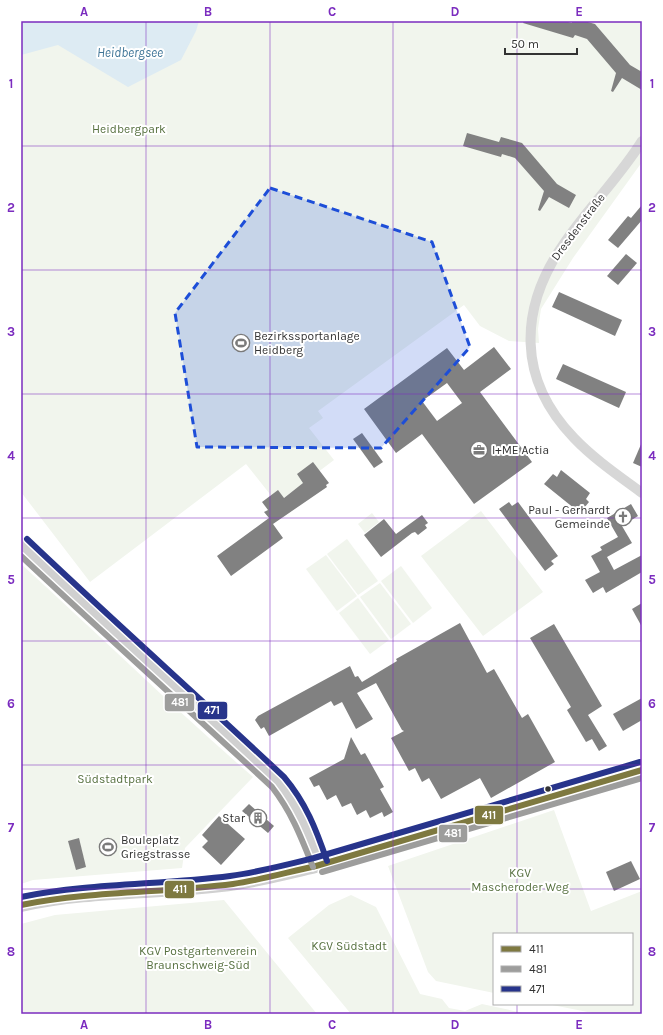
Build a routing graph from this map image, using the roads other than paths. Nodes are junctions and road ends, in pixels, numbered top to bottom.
1 (642, 141) edge
2 (642, 493) edge
3 (21, 545) edge
4 (642, 770) edge
5 (320, 864) junction
6 (21, 905) edge

1 - 2 street, Dresdenstraße
3 - 5 main road
4 - 5 main road
5 - 6 main road

